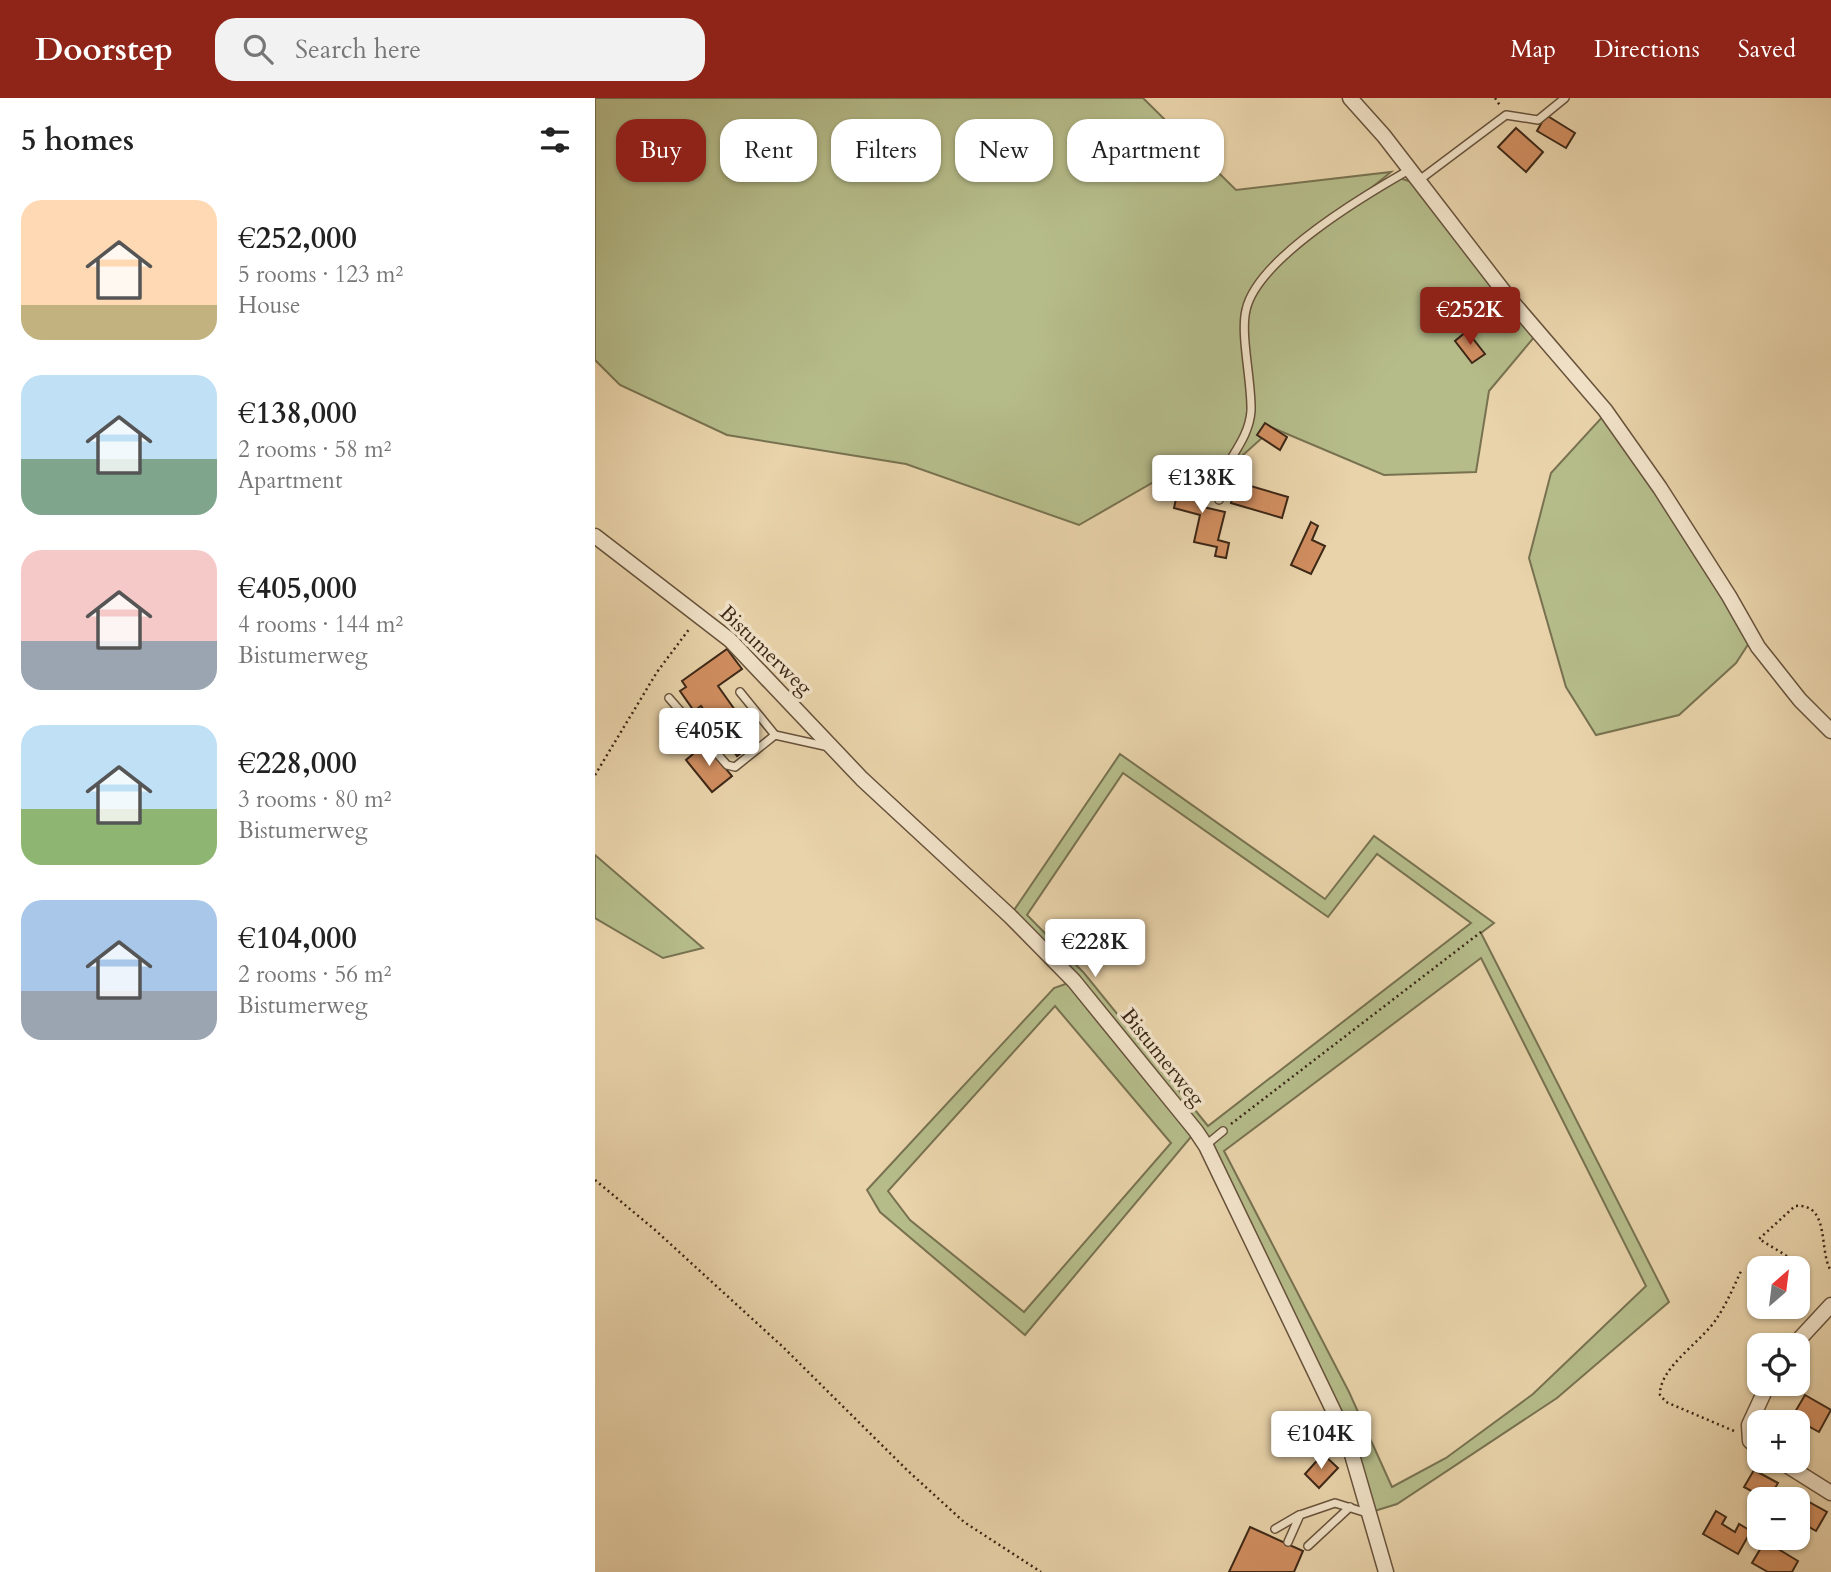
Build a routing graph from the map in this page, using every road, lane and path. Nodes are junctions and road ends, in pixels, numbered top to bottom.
1 (1350, 98) edge
2 (1565, 98) edge
3 (1414, 175) junction
4 (1508, 297) junction
5 (1475, 328) dead end
6 (1219, 500) dead end
7 (595, 536) edge
8 (700, 616) junction
9 (740, 692) dead end
10 (669, 698) dead end
11 (1831, 731) edge
12 (775, 735) junction
13 (834, 748) junction
14 (595, 775) edge
15 (1481, 932) dead end
16 (1223, 1131) joint
17 (1206, 1146) junction
18 (595, 1180) edge
19 (1787, 1256) dead end
20 (1742, 1269) dead end
21 (1831, 1271) edge
22 (1831, 1305) edge
23 (1805, 1333) edge
24 (1747, 1433) edge
25 (1799, 1473) edge
26 (1831, 1493) edge
27 (1350, 1507) junction
28 (1368, 1513) junction
29 (1300, 1515) junction
30 (1275, 1529) dead end
31 (1288, 1542) dead end
32 (1308, 1546) dead end
33 (1041, 1572) edge
34 (1386, 1572) edge

1 - 3 street
2 - 3 lane
3 - 4 street
3 - 6 lane
4 - 5 path
4 - 11 street
7 - 8 street, Bistumerweg
8 - 13 street, Bistumerweg
8 - 14 path
9 - 12 lane
10 - 12 lane
12 - 13 lane
13 - 17 street, Bistumerweg
15 - 16 path
16 - 17 lane
17 - 28 street, Bistumerweg
18 - 33 path
19 - 21 path
20 - 24 path
22 - 23 street
25 - 26 street
27 - 28 lane
27 - 29 lane
27 - 32 lane
28 - 34 street, Bistumerweg
29 - 30 lane
29 - 31 lane

